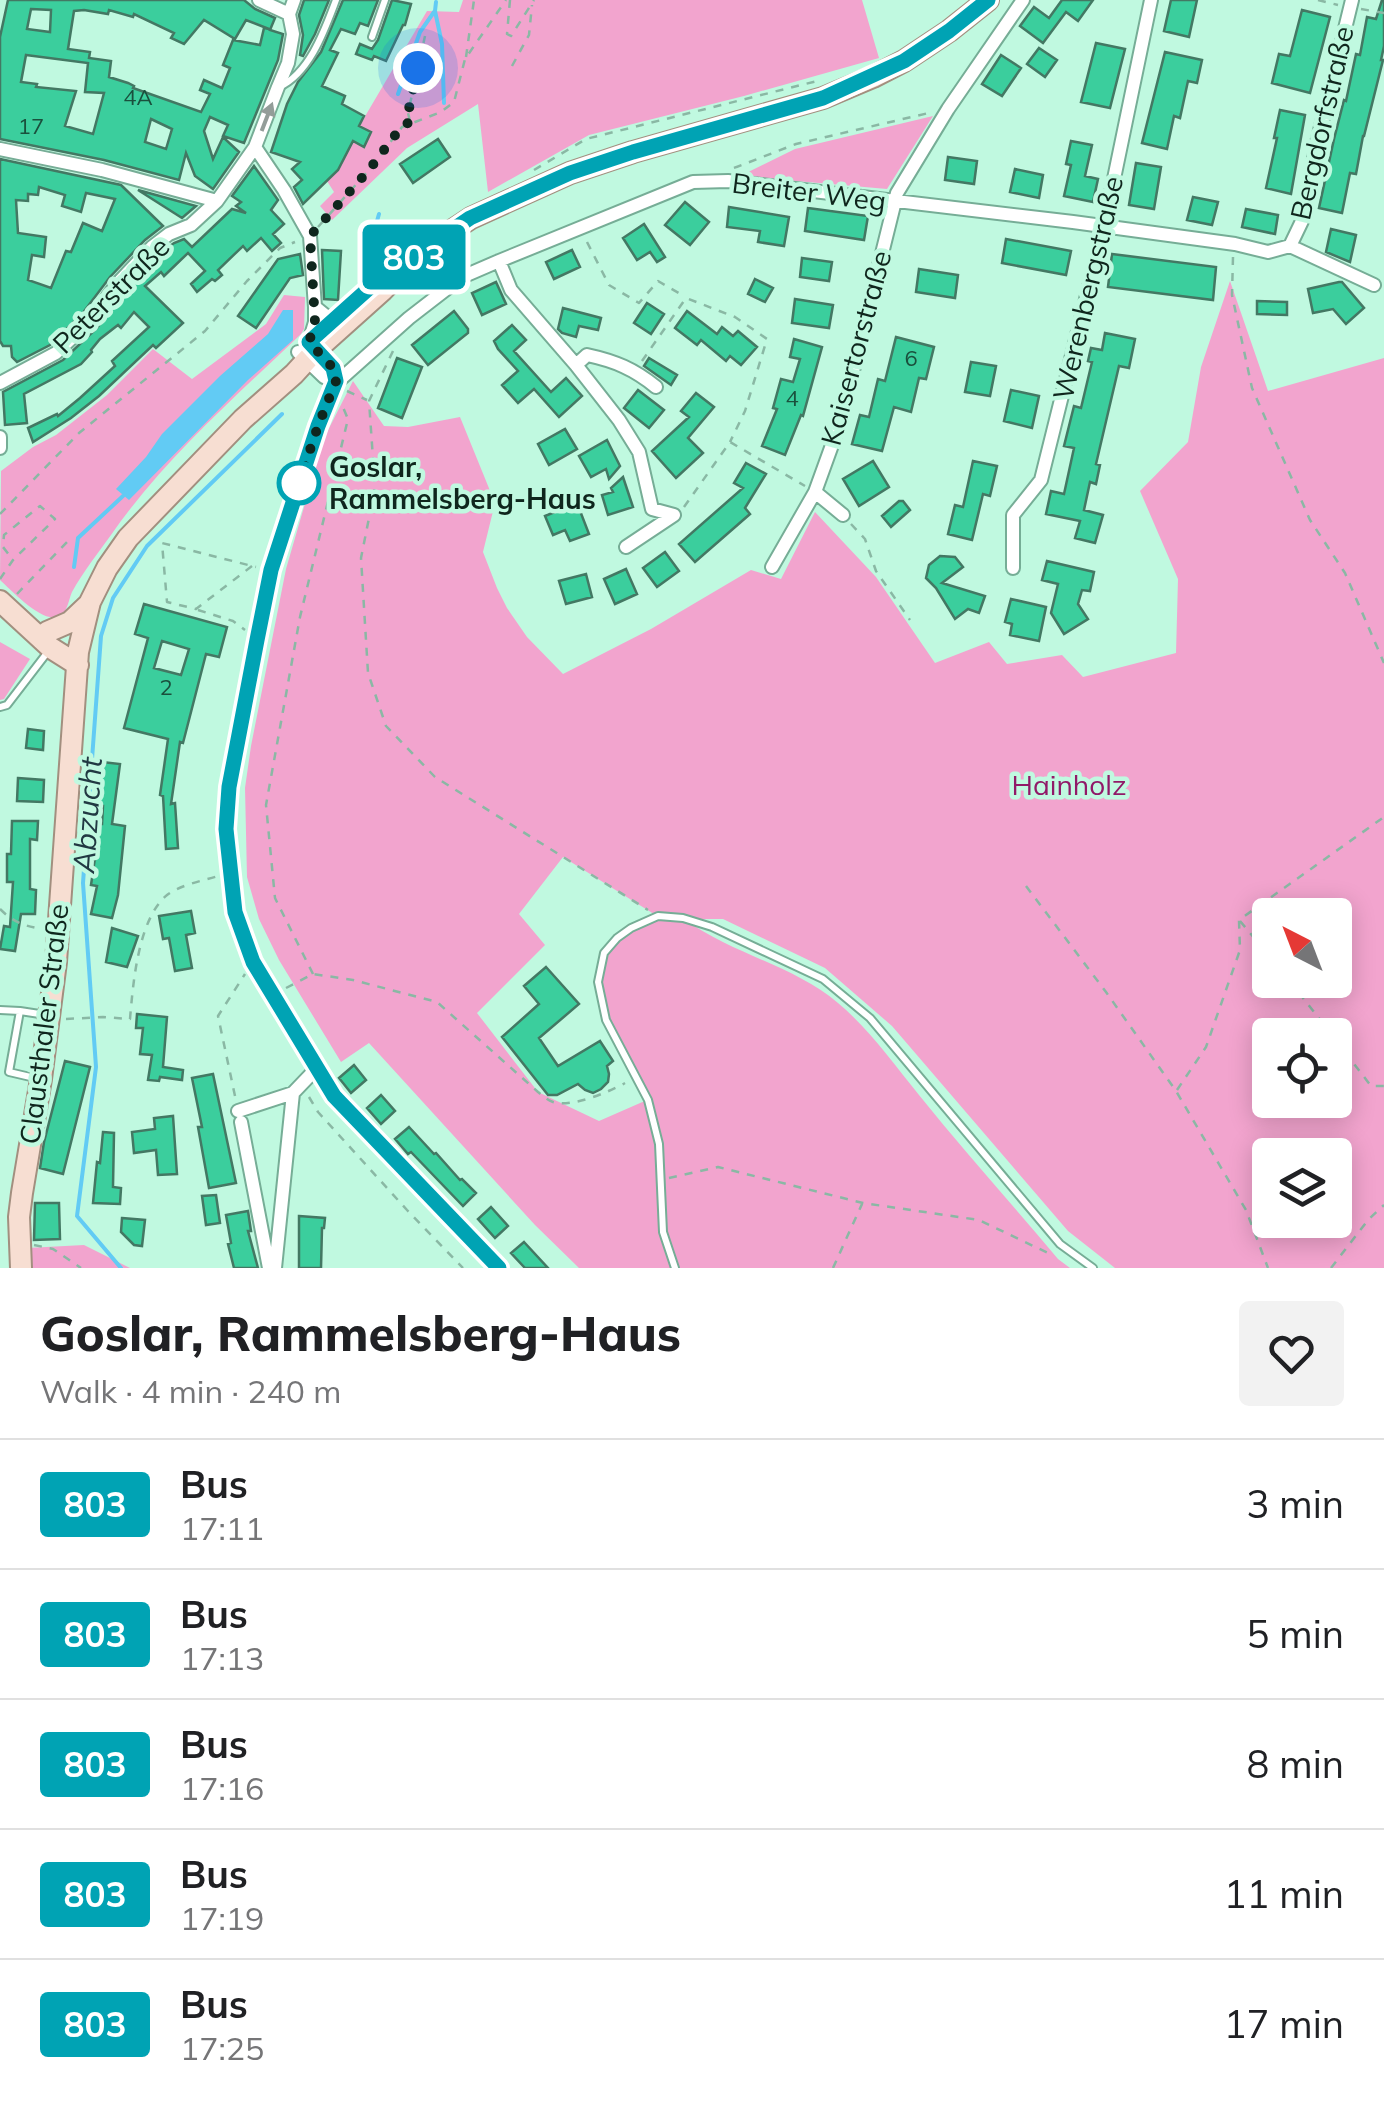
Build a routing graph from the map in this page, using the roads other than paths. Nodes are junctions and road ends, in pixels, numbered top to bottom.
1 (259, 0) edge
2 (294, 0) edge
3 (336, 0) edge
4 (385, 0) edge
5 (988, 0) edge
6 (1023, 0) edge
7 (1151, 0) edge
8 (1350, 4) edge
9 (289, 14) junction
10 (372, 37) dead end
11 (278, 87) junction
12 (255, 147) junction
13 (0, 149) edge
14 (217, 201) junction
15 (894, 202) junction
16 (1104, 228) junction
17 (1290, 246) junction
18 (419, 254) junction
19 (499, 261) junction
20 (1374, 285) dead end
21 (315, 307) junction
22 (335, 318) junction
23 (307, 351) junction
24 (576, 365) junction
25 (0, 383) edge
26 (335, 383) junction
27 (656, 387) dead end
28 (0, 437) edge
29 (0, 448) edge
30 (815, 492) junction
31 (843, 515) road end
32 (626, 547) dead end
33 (772, 567) dead end
34 (1012, 568) dead end
35 (90, 602) junction
36 (3, 603) edge
37 (41, 635) junction
38 (78, 659) junction
39 (0, 707) edge
40 (0, 1010) edge
41 (20, 1012) junction
42 (50, 1015) junction
43 (316, 1070) junction
44 (5, 1071) edge
45 (41, 1079) junction
46 (297, 1088) junction
47 (21, 1268) edge
48 (272, 1268) edge
49 (499, 1268) edge
50 (675, 1268) edge
51 (1092, 1268) edge

1 - 9 street
2 - 9 street, Peterstraße
3 - 11 lane
4 - 10 lane
5 - 18 main road, Clausthaler Straße
6 - 15 street, Kaisertorstraße
7 - 16 street, Werenbergstraße
8 - 17 street, Bergdorfstraße
9 - 11 street, Peterstraße
12 -> 11 street, Peterstraße
12 - 14 street, Peterstraße
12 - 21 street
13 - 14 street
14 - 25 street, Peterstraße
15 - 16 street, Breiter Weg
15 - 19 street, Breiter Weg
15 - 30 street, Kaisertorstraße
16 - 17 street, Breiter Weg
16 - 34 street, Werenbergstraße
17 - 20 street, Breiter Weg
18 - 22 main road, Clausthaler Straße
18 - 23 main road, Clausthaler Straße
19 - 24 street
19 - 26 street, Breiter Weg
21 - 22 street
21 - 23 street
22 - 23 main road, Clausthaler Straße
23 - 26 street
23 - 35 main road, Clausthaler Straße
24 - 27 street
24 - 32 street
26 - 43 street
28 - 29 street
30 - 31 street
30 - 33 street, Kaisertorstraße
35 - 37 main road
35 - 38 main road, Clausthaler Straße
36 - 37 main road
37 - 38 main road
37 - 39 lane
38 - 42 main road, Clausthaler Straße
40 - 41 lane
41 - 42 lane
41 - 44 lane
42 - 45 main road, Clausthaler Straße
43 - 46 street
43 - 49 street
44 - 45 lane
45 - 47 main road, Clausthaler Straße
46 - 48 street
46 - 48 street
50 - 51 lane

